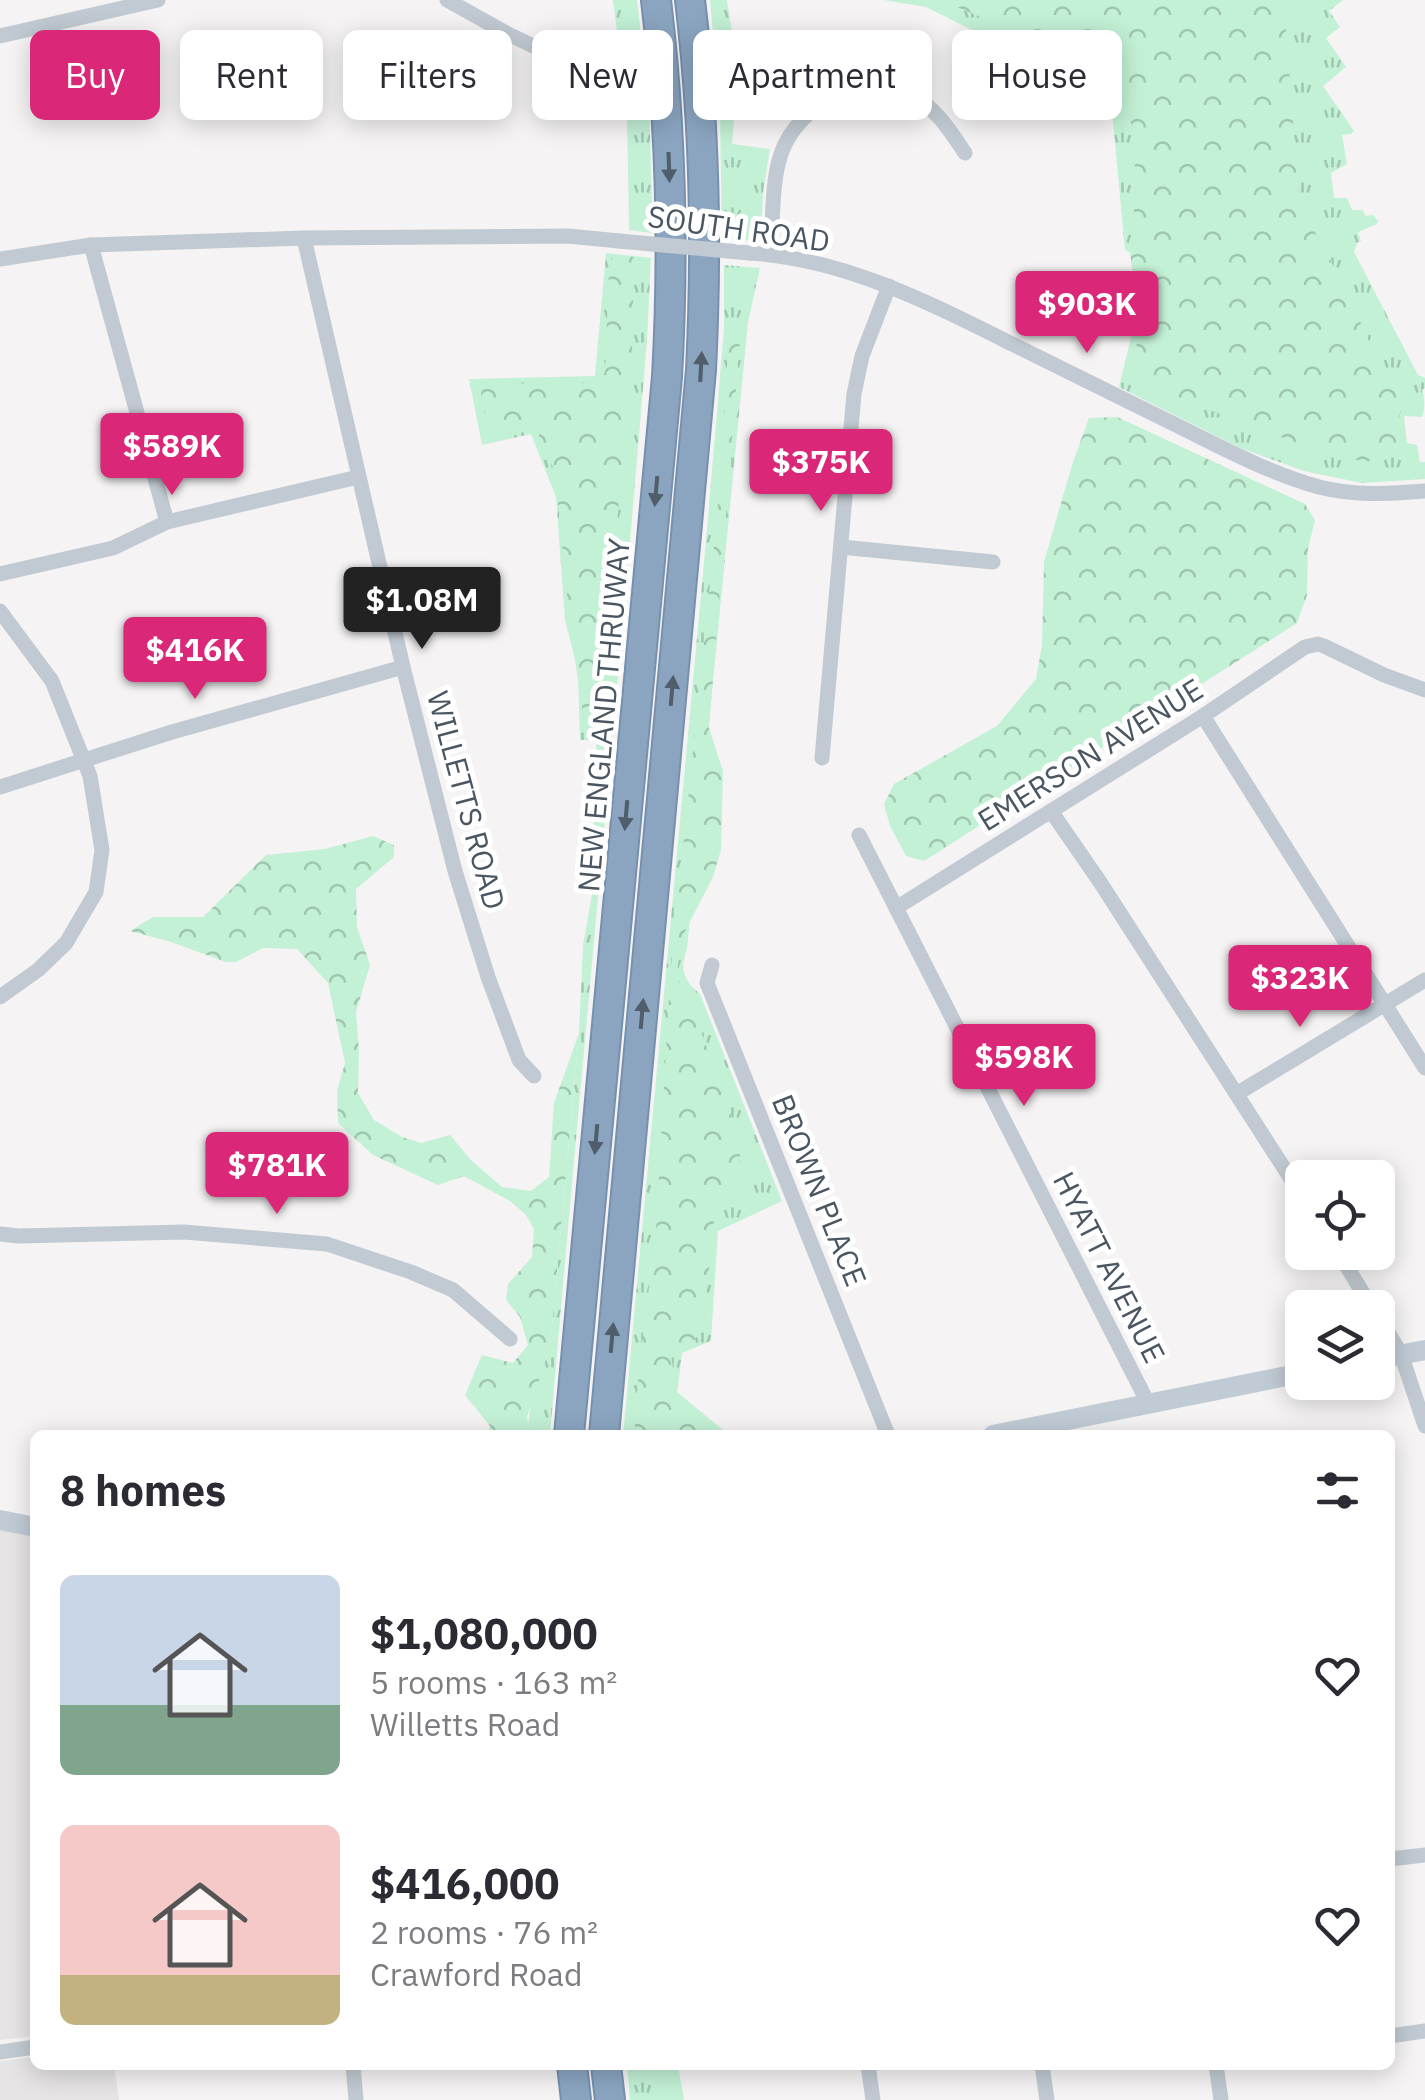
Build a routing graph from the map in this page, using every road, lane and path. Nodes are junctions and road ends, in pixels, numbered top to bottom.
1 (158, 0) edge
2 (447, 0) edge
3 (656, 0) edge
4 (690, 0) edge
5 (0, 36) edge
6 (532, 45) edge
7 (965, 153) dead end
8 (304, 238) junction
9 (90, 245) junction
10 (771, 254) junction
11 (0, 259) edge
12 (889, 286) junction
13 (358, 477) junction
14 (1425, 491) edge
15 (167, 522) junction
16 (841, 547) junction
17 (993, 562) dead end
18 (0, 574) edge
19 (0, 611) edge
20 (403, 667) junction
21 (1425, 690) edge
22 (1202, 716) junction
23 (822, 758) dead end
24 (84, 760) junction
25 (0, 787) edge
26 (1051, 812) junction
27 (859, 834) dead end
28 (896, 908) junction
29 (712, 965) dead end
30 (1425, 980) edge
31 (0, 998) edge
32 (1384, 1006) junction
33 (1425, 1068) edge
34 (534, 1076) dead end
35 (1238, 1094) junction
36 (1285, 1169) edge
37 (0, 1234) edge
38 (510, 1339) dead end
39 (1395, 1343) edge
40 (1425, 1350) edge
41 (1402, 1354) junction
42 (1395, 1355) edge
43 (1285, 1377) edge
44 (1148, 1403) junction
45 (1425, 1426) edge
46 (569, 1430) edge
47 (604, 1430) edge
48 (886, 1430) edge
49 (1016, 1430) edge
50 (0, 1520) edge
51 (30, 1526) edge
52 (1425, 1854) edge
53 (1395, 1858) edge
54 (1425, 2031) edge
55 (1395, 2035) edge
56 (30, 2048) edge
57 (0, 2052) edge
58 (353, 2070) edge
59 (573, 2070) edge
60 (607, 2070) edge
61 (869, 2070) edge
62 (1043, 2070) edge
63 (1217, 2070) edge
64 (356, 2100) edge
65 (576, 2100) edge
66 (610, 2100) edge
67 (874, 2100) edge
68 (1047, 2100) edge
69 (1220, 2100) edge

1 - 5 street
2 - 6 street
3 -> 46 highway, NEW ENGLAND THRUWAY
47 -> 4 highway
7 - 10 street
8 - 9 street, SOUTH ROAD
8 - 10 street, SOUTH ROAD, bridge
8 - 13 street, WILLETTS ROAD
9 - 11 street, SOUTH ROAD
9 - 15 street
10 - 12 street, SOUTH ROAD
12 - 14 street, SOUTH ROAD
12 - 16 street
13 - 15 street
13 - 20 street, WILLETTS ROAD
15 - 18 street
16 - 17 street
16 - 23 street
19 - 24 street
20 - 24 street
20 - 34 street, WILLETTS ROAD
21 - 22 street, EMERSON AVENUE
22 - 26 street, EMERSON AVENUE
22 - 32 street
24 - 25 street
24 - 31 street
26 - 28 street, EMERSON AVENUE
26 - 35 street
27 - 28 street, HYATT AVENUE
28 - 44 street, HYATT AVENUE
29 - 48 street, BROWN PLACE
30 - 32 street
32 - 33 street
32 - 35 street
35 - 36 street
37 - 38 street
39 - 41 street
40 - 41 main road
41 - 42 main road
41 - 45 street
43 - 44 main road
44 - 49 main road
50 - 51 main road
52 - 53 street
54 - 55 street
56 - 57 street
58 - 64 street
59 - 65 highway
60 - 66 highway
61 - 67 street
62 - 68 street
63 - 69 street

